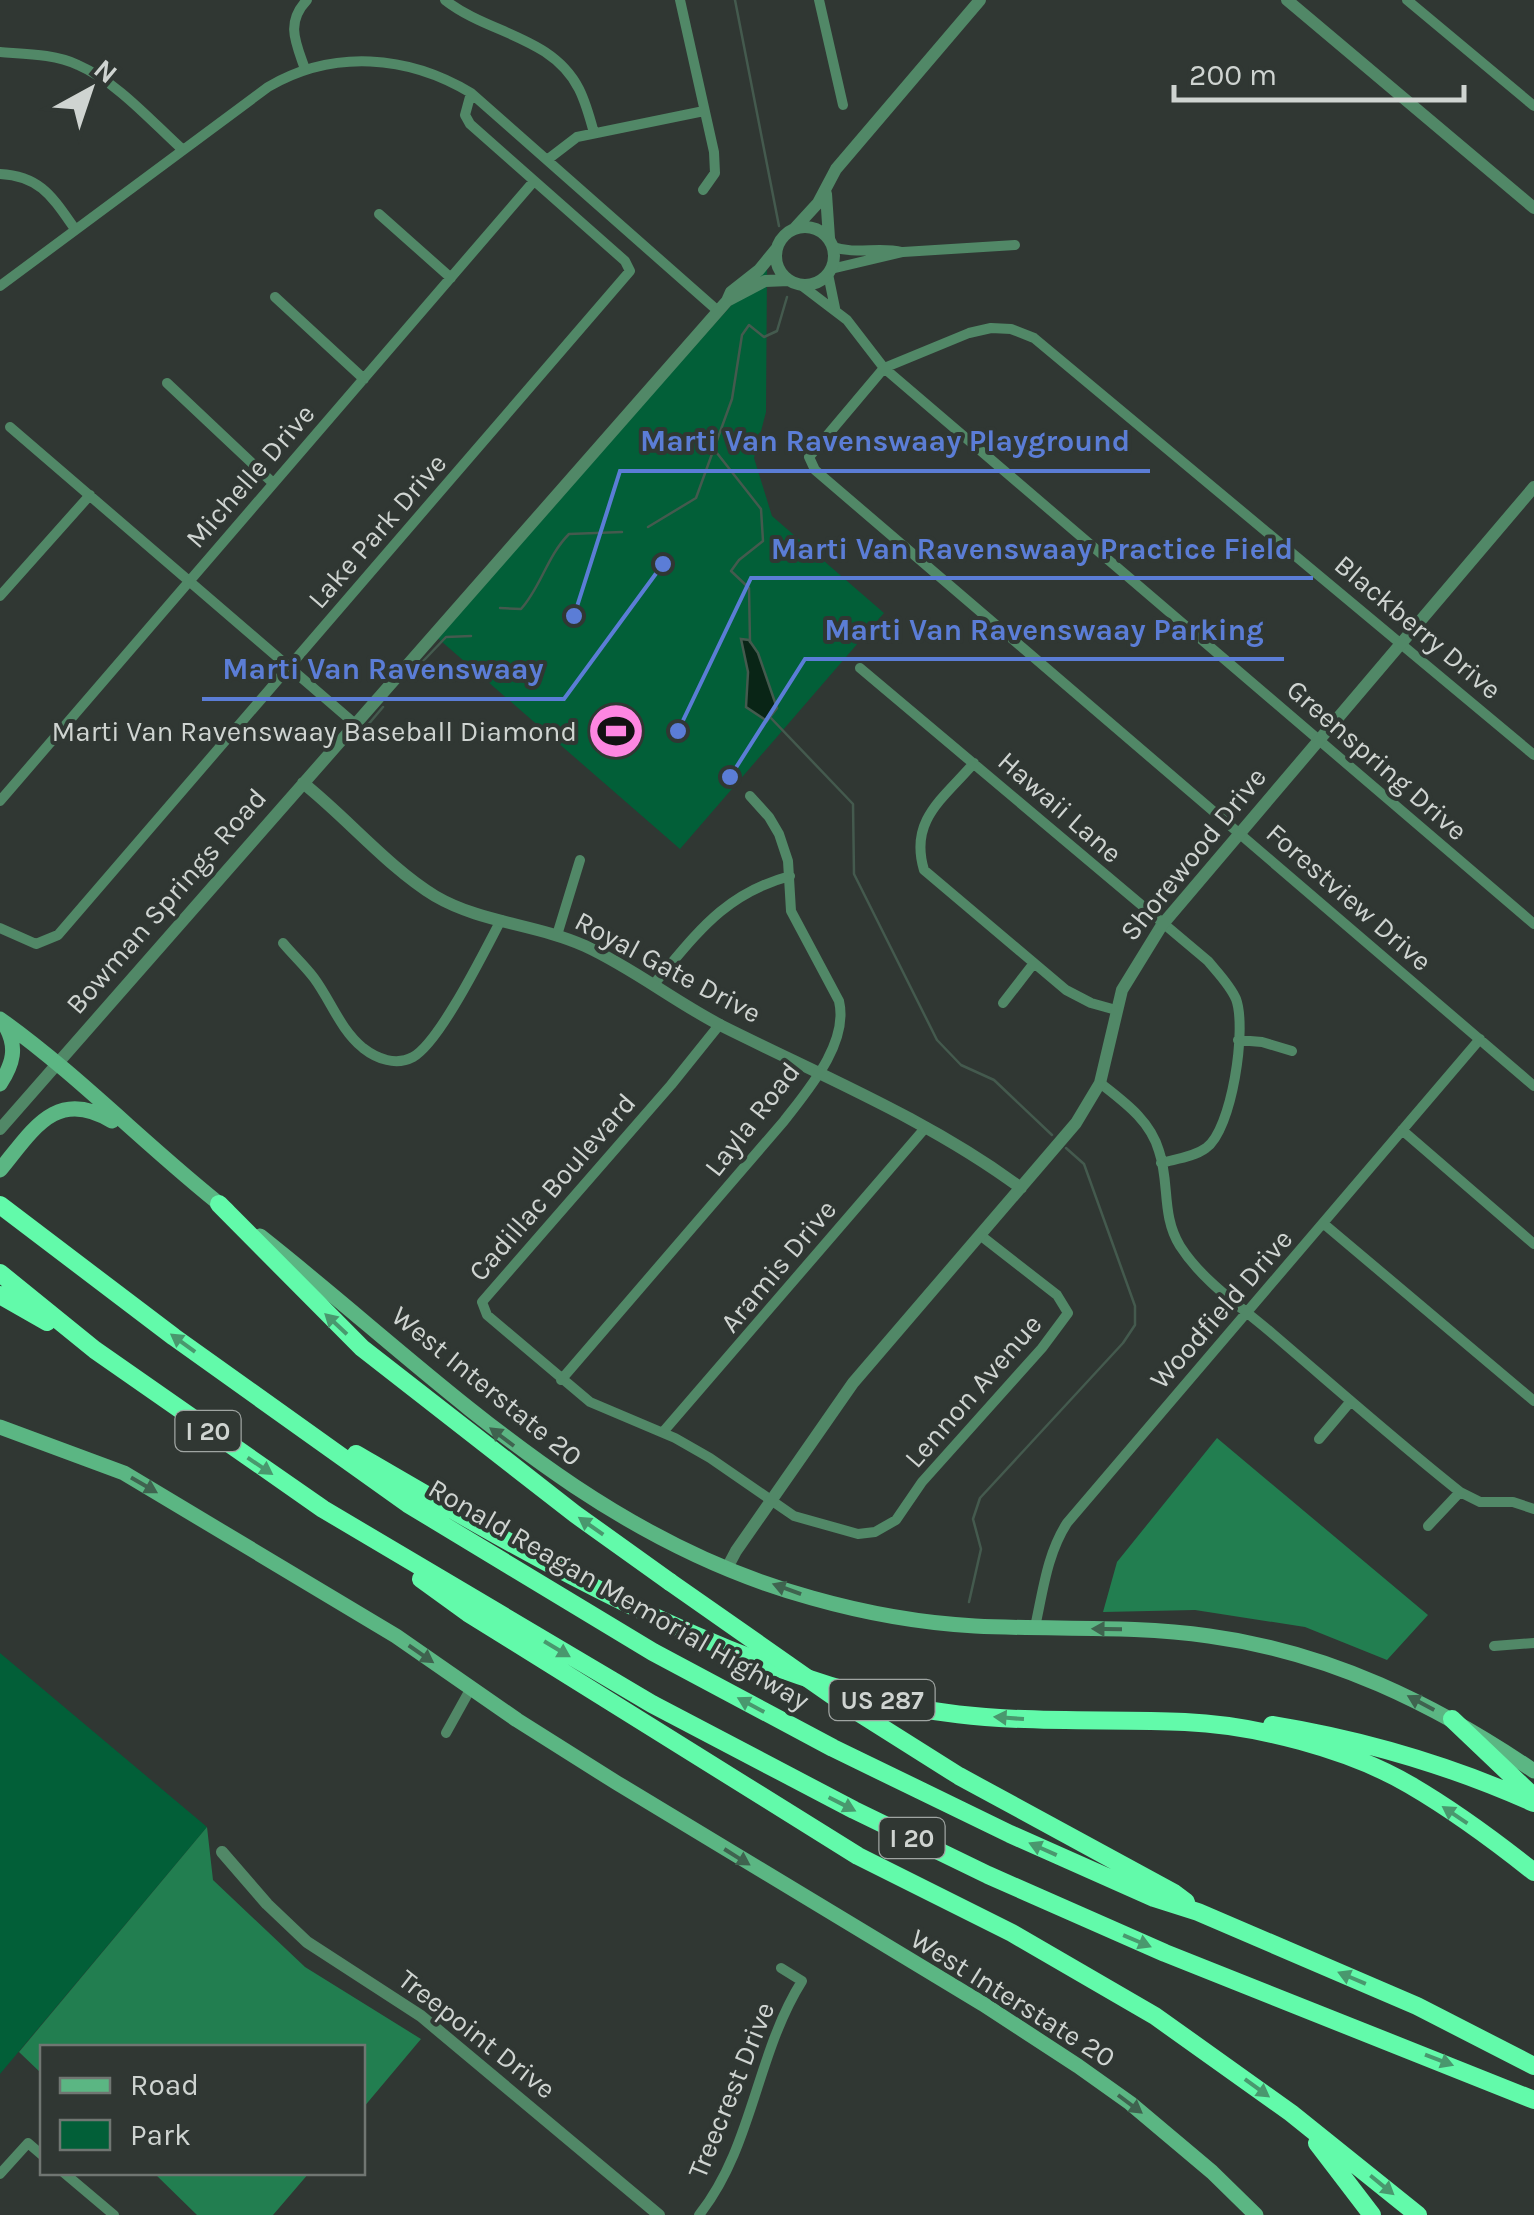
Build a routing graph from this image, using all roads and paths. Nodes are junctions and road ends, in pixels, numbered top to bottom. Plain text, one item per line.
1 (307, 0) edge
2 (445, 0) edge
3 (680, 0) edge
4 (819, 0) edge
5 (1287, 0) edge
6 (1407, 0) edge
7 (976, 2) edge
8 (0, 52) edge
9 (305, 69) junction
10 (471, 93) junction
11 (843, 105) dead end
12 (1534, 106) edge
13 (704, 111) junction
14 (594, 133) junction
15 (182, 150) junction
16 (547, 160) junction
17 (0, 174) edge
18 (534, 181) junction
19 (826, 186) junction
20 (704, 190) dead end
21 (1534, 208) edge
22 (380, 214) dead end
23 (795, 228) junction
24 (75, 229) junction
25 (831, 243) junction
26 (1015, 245) dead end
27 (777, 248) junction
28 (903, 252) junction
29 (830, 272) junction
30 (452, 278) junction
31 (795, 282) junction
32 (0, 286) edge
33 (275, 297) dead end
34 (723, 306) junction
35 (836, 309) junction
36 (884, 368) junction
37 (364, 379) junction
38 (168, 383) dead end
39 (10, 427) dead end
40 (814, 470) joint
41 (273, 483) junction
42 (1534, 488) edge
43 (90, 496) junction
44 (189, 580) junction
45 (0, 596) edge
46 (1403, 643) junction
47 (289, 667) junction
48 (860, 668) dead end
49 (354, 724) junction
50 (1320, 740) junction
51 (1534, 755) edge
52 (974, 763) junction
53 (303, 783) junction
54 (750, 796) dead end
55 (0, 801) edge
56 (1240, 834) junction
57 (580, 860) dead end
58 (790, 876) junction
59 (501, 920) junction
60 (1534, 924) edge
61 (1162, 925) junction
62 (0, 928) edge
63 (557, 935) junction
64 (283, 943) dead end
65 (1034, 964) junction
66 (653, 986) junction
67 (1003, 1003) dead end
68 (1116, 1010) junction
69 (2, 1020) edge
70 (720, 1024) junction
71 (1480, 1039) junction
72 (1238, 1040) junction
73 (1292, 1051) dead end
74 (56, 1062) junction
75 (818, 1073) junction
76 (1, 1083) edge
77 (1100, 1083) junction
78 (1534, 1086) edge
79 (926, 1127) junction
80 (0, 1129) edge
81 (1402, 1130) junction
82 (138, 1136) junction
83 (1161, 1163) junction
84 (0, 1170) edge
85 (1021, 1188) junction
86 (219, 1204) junction
87 (0, 1205) edge
88 (1324, 1224) junction
89 (980, 1234) junction
90 (1534, 1244) edge
91 (0, 1273) edge
92 (0, 1295) edge
93 (1248, 1313) junction
94 (95, 1350) junction
95 (561, 1380) junction
96 (263, 1400) junction
97 (1351, 1401) junction
98 (1534, 1401) edge
99 (0, 1427) edge
100 (664, 1432) junction
101 (1319, 1439) dead end
102 (1460, 1492) junction
103 (770, 1502) junction
104 (323, 1509) junction
105 (1534, 1509) edge
106 (1428, 1526) dead end
107 (867, 1533) joint
108 (728, 1568) junction
109 (1035, 1628) junction
110 (1534, 1643) edge
111 (1494, 1646) dead end
112 (471, 1688) junction
113 (1452, 1720) junction
114 (1236, 1727) junction
115 (446, 1734) dead end
116 (1534, 1771) edge
117 (1534, 1800) edge
118 (222, 1852) dead end
119 (1534, 1872) edge
120 (1198, 1912) junction
121 (781, 1968) dead end
122 (1534, 2066) edge
123 (1534, 2100) edge
124 (1291, 2113) junction
125 (40, 2153) edge
126 (0, 2174) edge
127 (67, 2175) edge
128 (114, 2215) edge
129 (659, 2215) edge
130 (698, 2215) edge
131 (1256, 2215) edge
132 (1372, 2215) edge
133 (1418, 2215) edge

1 - 9 street
2 - 14 street
3 - 13 street
4 - 11 street
5 - 21 street
6 - 12 street
7 - 19 street
8 - 15 street
9 - 10 street
9 - 15 street
10 - 16 street
10 - 18 street
13 - 14 street
13 - 20 street
14 - 16 street
15 - 24 street
16 - 34 street
17 - 24 street
18 - 30 street, Michelle Drive
18 - 47 street, Lake Park Drive
19 - 23 street
19 - 25 street
22 - 30 street
23 - 25 street
23 - 27 street
24 - 32 street
25 - 28 street
25 - 29 street
26 - 28 street
27 - 31 street
27 - 34 street, Bowman Springs Road
28 - 29 street
29 - 31 street
29 - 35 street, Greenspring Drive
30 - 37 street, Michelle Drive
31 - 34 street, Bowman Springs Road
31 - 35 street, Greenspring Drive
33 - 37 street
34 - 49 street, Bowman Springs Road
35 - 36 street, Greenspring Drive
36 - 40 street, Blackberry Drive
36 - 46 street, Blackberry Drive
36 - 50 street, Greenspring Drive
37 - 41 street, Michelle Drive
38 - 41 street
39 - 43 street
40 - 56 street, Forestview Drive
41 - 44 street, Michelle Drive
42 - 46 street, Shorewood Drive
43 - 44 street
43 - 45 street
44 - 47 street
44 - 55 street, Michelle Drive
46 - 50 street, Shorewood Drive
46 - 51 street, Blackberry Drive
47 - 49 street
47 - 62 street, Lake Park Drive
48 - 52 street, Hawaii Lane
49 - 53 street, Bowman Springs Road
50 - 56 street, Shorewood Drive
50 - 60 street, Greenspring Drive
52 - 61 street, Hawaii Lane
52 - 65 street
53 - 59 street, Royal Gate Drive
53 - 74 street, Bowman Springs Road
54 - 58 street, Layla Road
56 - 61 street, Shorewood Drive
56 - 71 street, Forestview Drive
57 - 63 street
58 - 66 street
58 - 75 street, Layla Road
59 - 63 street, Royal Gate Drive
59 - 64 street
61 - 68 street, Shorewood Drive
61 - 72 street, Hawaii Lane
63 - 66 street, Royal Gate Drive
65 - 67 street
65 - 68 street
66 - 70 street, Royal Gate Drive
68 - 77 street, Shorewood Drive
69 - 74 main road, West Interstate 20
69 - 76 main road
70 - 75 street, Royal Gate Drive
70 - 95 street, Cadillac Boulevard
71 - 78 street, Forestview Drive
71 - 81 street, Woodfield Drive
72 - 73 street
72 - 83 street, Hawaii Lane
74 - 80 street, Bowman Springs Road
74 - 82 main road, West Interstate 20
75 - 79 street, Royal Gate Drive
75 - 95 street, Layla Road
77 - 83 street
77 - 85 street, Shorewood Drive
79 - 85 street, Royal Gate Drive
79 - 100 street, Aramis Drive
81 - 88 street, Woodfield Drive
81 - 90 street
82 - 84 main road
82 - 86 main road, West Interstate 20
83 - 93 street
85 - 89 street, Shorewood Drive
108 -> 86 main road, West Interstate 20
120 -> 86 highway, bridge
96 -> 87 highway, Ronald Reagan Memorial Highway / I 20
88 - 93 street, Woodfield Drive
88 - 98 street
89 - 103 street, Shorewood Drive
89 - 107 street, Lennon Avenue
91 - 94 highway, I 20
92 - 94 highway
93 - 97 street
93 - 109 street, Woodfield Drive
94 -> 104 highway, I 20
95 - 100 street, Cadillac Boulevard
114 -> 96 highway, US 287
120 -> 96 highway, Ronald Reagan Memorial Highway / I 20
97 - 101 street
97 - 102 street
99 -> 112 main road, West Interstate 20
100 - 103 street, Cadillac Boulevard
102 - 105 street
102 - 106 street
103 - 107 street, Cadillac Boulevard
103 - 108 street, Shorewood Drive
104 -> 123 highway, I 20
104 -> 124 highway
109 -> 108 main road, West Interstate 20
113 -> 109 main road, West Interstate 20
110 - 111 street
112 - 115 street
112 -> 131 main road, West Interstate 20
113 - 116 main road, West Interstate 20
113 - 117 highway
114 - 117 highway
119 -> 114 highway, US 287
118 - 129 street, Treepoint Drive
122 -> 120 highway, Ronald Reagan Memorial Highway / I 20
121 - 130 street, Treecrest Drive
124 - 132 highway
124 -> 133 highway
125 - 126 street
127 - 128 street

